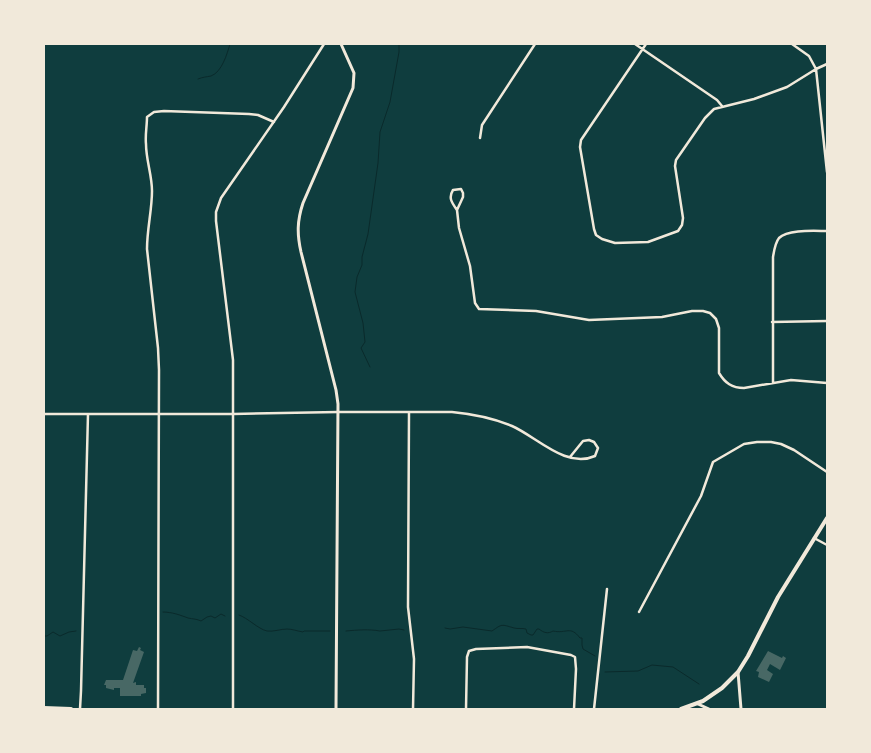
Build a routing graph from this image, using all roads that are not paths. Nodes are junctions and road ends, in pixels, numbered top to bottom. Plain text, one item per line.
1 (324, 44) edge
2 (341, 44) edge
3 (535, 44) edge
4 (635, 44) edge
5 (646, 44) edge
6 (792, 44) edge
7 (642, 49) junction
8 (827, 64) edge
9 (816, 69) junction
10 (722, 106) junction
11 (274, 122) junction
12 (480, 138) dead end
13 (826, 145) edge
14 (827, 172) edge
15 (457, 210) junction
16 (827, 231) edge
17 (827, 321) edge
18 (772, 322) junction
19 (773, 383) junction
20 (827, 383) edge
21 (338, 412) junction
22 (409, 413) junction
23 (44, 414) edge
24 (88, 414) junction
25 (160, 414) junction
26 (233, 414) junction
27 (570, 457) junction
28 (827, 472) edge
29 (827, 518) edge
30 (814, 538) junction
31 (827, 545) edge
32 (608, 588) dead end
33 (639, 612) dead end
34 (738, 672) junction
35 (698, 704) junction
36 (44, 708) edge
37 (71, 709) edge
38 (80, 709) edge
39 (158, 709) edge
40 (233, 709) edge
41 (336, 709) edge
42 (413, 709) edge
43 (466, 709) edge
44 (574, 709) edge
45 (594, 709) edge
46 (681, 709) edge
47 (709, 709) edge
48 (741, 709) edge

1 - 11 street
2 - 21 street
3 - 12 street
4 - 7 street
5 - 7 street
6 - 9 street
7 - 10 street
7 - 10 street
8 - 9 street
9 - 10 street
9 - 13 street
11 - 25 street
11 - 26 street
13 - 14 street
15 - 15 street
15 - 19 street
16 - 18 street
17 - 18 street
18 - 19 street
19 - 20 street
21 - 22 street
21 - 26 street
21 - 41 street
22 - 27 street
22 - 42 street
23 - 24 street
24 - 25 street
24 - 38 street
25 - 26 street
25 - 39 street
26 - 40 street
27 - 27 street
28 - 33 street
29 - 30 main road
30 - 31 street
30 - 34 main road
32 - 45 street
34 - 35 main road
34 - 48 street
35 - 46 main road
35 - 47 street
36 - 37 main road
43 - 44 street

